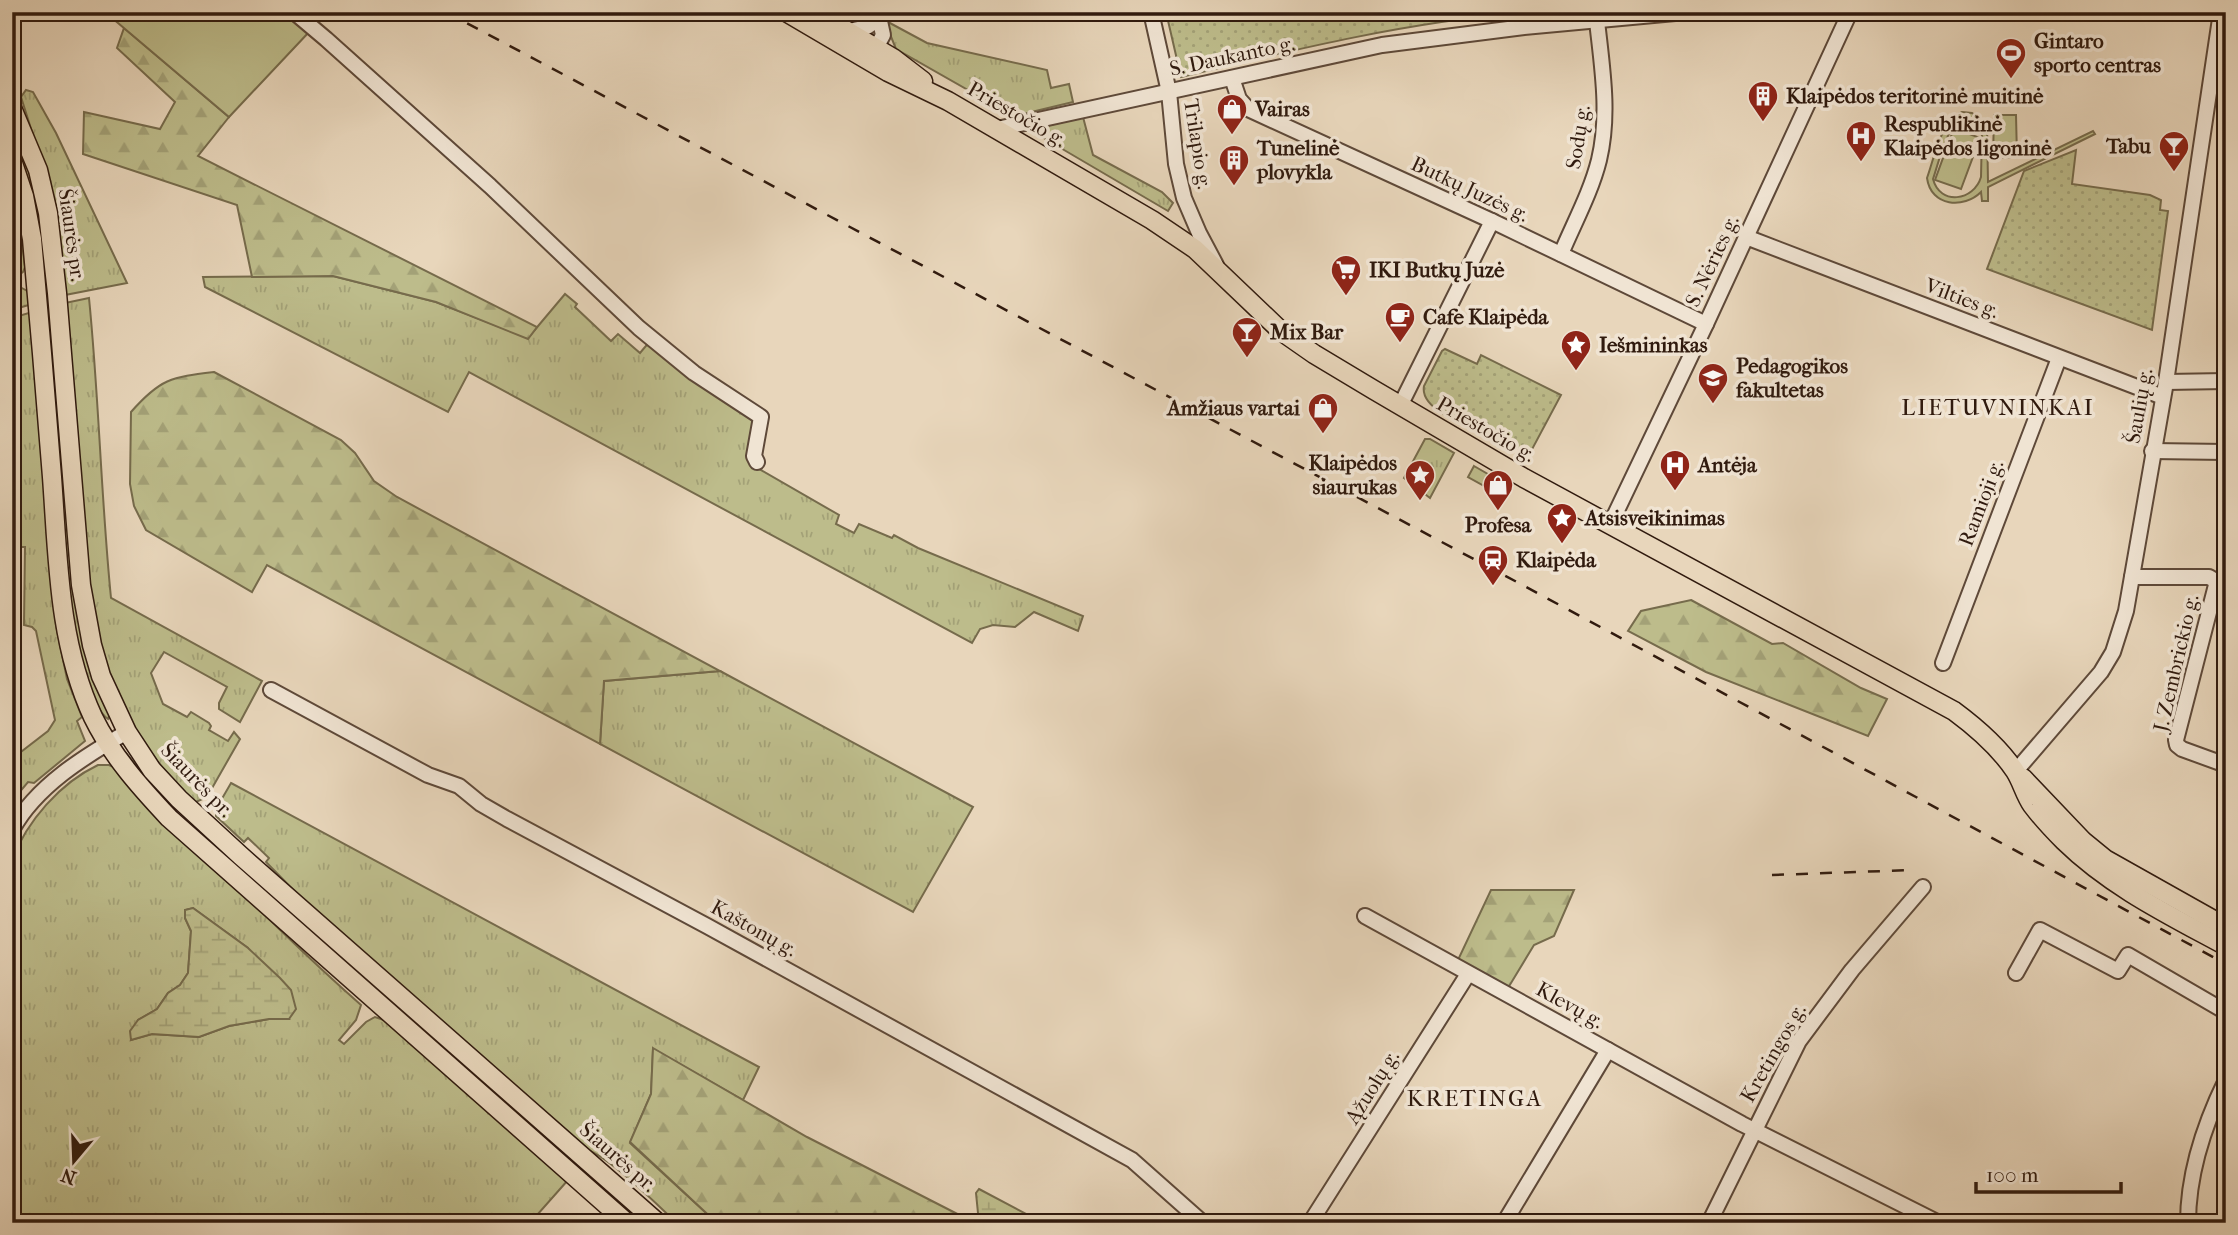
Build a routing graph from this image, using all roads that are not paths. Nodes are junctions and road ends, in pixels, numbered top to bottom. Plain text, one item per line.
1 (294, 12) edge
2 (786, 12) edge
3 (815, 12) edge
4 (1151, 12) edge
5 (1686, 12) edge
6 (1850, 12) edge
7 (2221, 12) edge
8 (878, 16) edge
9 (1597, 21) junction
10 (849, 32) junction
11 (872, 54) junction
12 (1232, 78) junction
13 (1169, 92) junction
14 (12, 108) edge
15 (997, 130) junction
16 (12, 160) edge
17 (1492, 221) junction
18 (1746, 236) junction
19 (1561, 254) junction
20 (1222, 275) junction
21 (1706, 324) junction
22 (2059, 358) junction
23 (2165, 382) junction
24 (2226, 382) edge
25 (2162, 397) junction
26 (1400, 405) junction
27 (2152, 451) junction
28 (2226, 452) edge
29 (757, 462) dead end
30 (1610, 525) junction
31 (2132, 577) junction
32 (1943, 663) dead end
33 (271, 691) dead end
34 (127, 732) junction
35 (107, 743) junction
36 (2226, 765) edge
37 (2015, 772) junction
38 (12, 830) edge
39 (1923, 887) dead end
40 (1365, 916) dead end
41 (2225, 940) edge
42 (2016, 973) dead end
43 (1468, 974) junction
44 (2226, 1012) edge
45 (1608, 1050) junction
46 (2226, 1080) edge
47 (1754, 1130) junction
48 (627, 1223) edge
49 (658, 1223) edge
50 (1203, 1223) edge
51 (1310, 1223) edge
52 (1504, 1223) edge
53 (1709, 1223) edge
54 (1939, 1223) edge
55 (2188, 1223) edge

1 - 29 street
2 - 11 main road, Priestočio g.
3 - 10 main road, Priestočio g.
4 - 13 street, Trilapio g.
5 - 9 street, S. Daukanto g.
6 - 18 street, S. Nėries g.
7 - 23 street, Šaulių g.
8 - 10 street
8 - 11 street
9 - 12 street, S. Daukanto g.
9 - 19 street, Sodų g.
10 - 11 main road, Priestočio g.
11 - 15 main road, Priestočio g.
12 - 13 street, S. Daukanto g.
12 - 17 street, Butkų Juzės g.
13 - 15 street, S. Daukanto g.
13 - 20 street, Trilapio g.
14 - 34 main road, Šiaurės pr.
15 - 20 main road, Priestočio g.
16 - 35 main road, Šiaurės pr.
17 - 19 street, Butkų Juzės g.
17 - 26 street
18 - 21 street, S. Nėries g.
18 - 22 street, Vilties g.
19 - 21 street, Butkų Juzės g.
20 - 26 main road, Priestočio g.
21 - 30 street, S. Nėries g.
22 - 25 street, Vilties g.
22 - 32 street, Ramioji g.
23 - 24 street
23 - 25 street, Šaulių g.
25 - 27 street, Šaulių g.
26 - 30 main road, Priestočio g.
27 - 28 street
27 - 31 street, Šaulių g.
30 - 37 main road, Priestočio g.
31 - 36 street, J. Zembrickio g.
31 - 37 street, Šaulių g.
33 - 50 street, Kaštonų g.
34 - 35 street
34 - 49 main road, Šiaurės pr.
35 - 38 street
35 - 48 main road, Šiaurės pr.
37 - 41 main road, Priestočio g.
39 - 47 street, Kretingos g.
40 - 43 street, Klevų g.
42 - 44 street
43 - 45 street, Klevų g.
43 - 51 street, Ąžuolų g.
45 - 47 street, Klevų g.
45 - 52 street
46 - 55 street
47 - 53 street, Kretingos g.
47 - 54 street, Klevų g.

